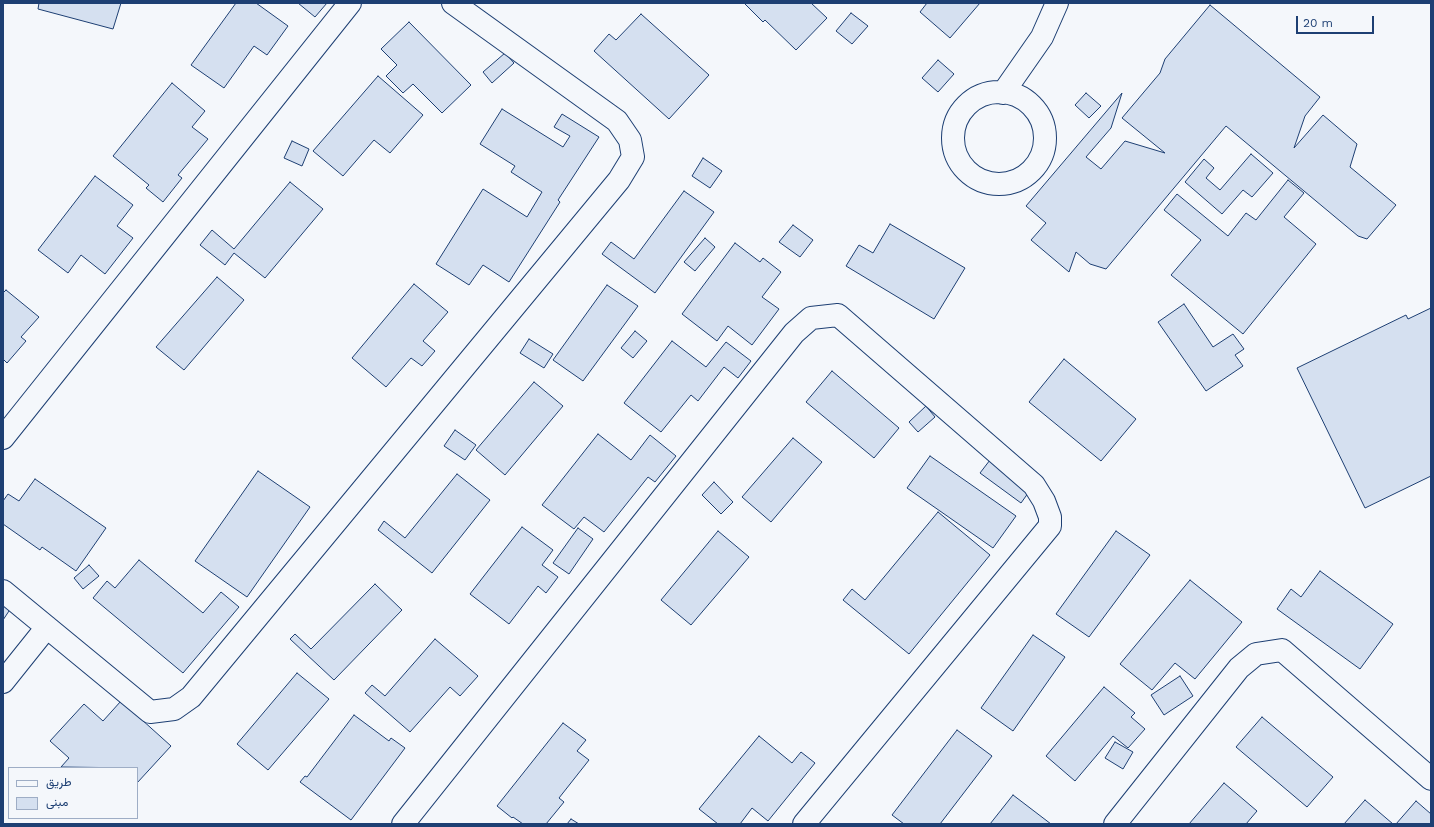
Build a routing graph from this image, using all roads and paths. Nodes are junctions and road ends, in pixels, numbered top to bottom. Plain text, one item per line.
1 (350, 3) edge
2 (453, 3) edge
3 (1057, 3) edge
4 (1003, 93) junction
5 (3, 438) edge
6 (3, 592) edge
7 (47, 627) junction
8 (3, 682) edge
9 (1431, 779) edge
10 (403, 824) edge
11 (804, 824) edge
12 (1114, 824) edge

1 - 5 street
2 - 7 street
3 - 4 street
4 - 4 street
6 - 7 street
7 - 8 street
9 - 12 street
10 - 11 street

